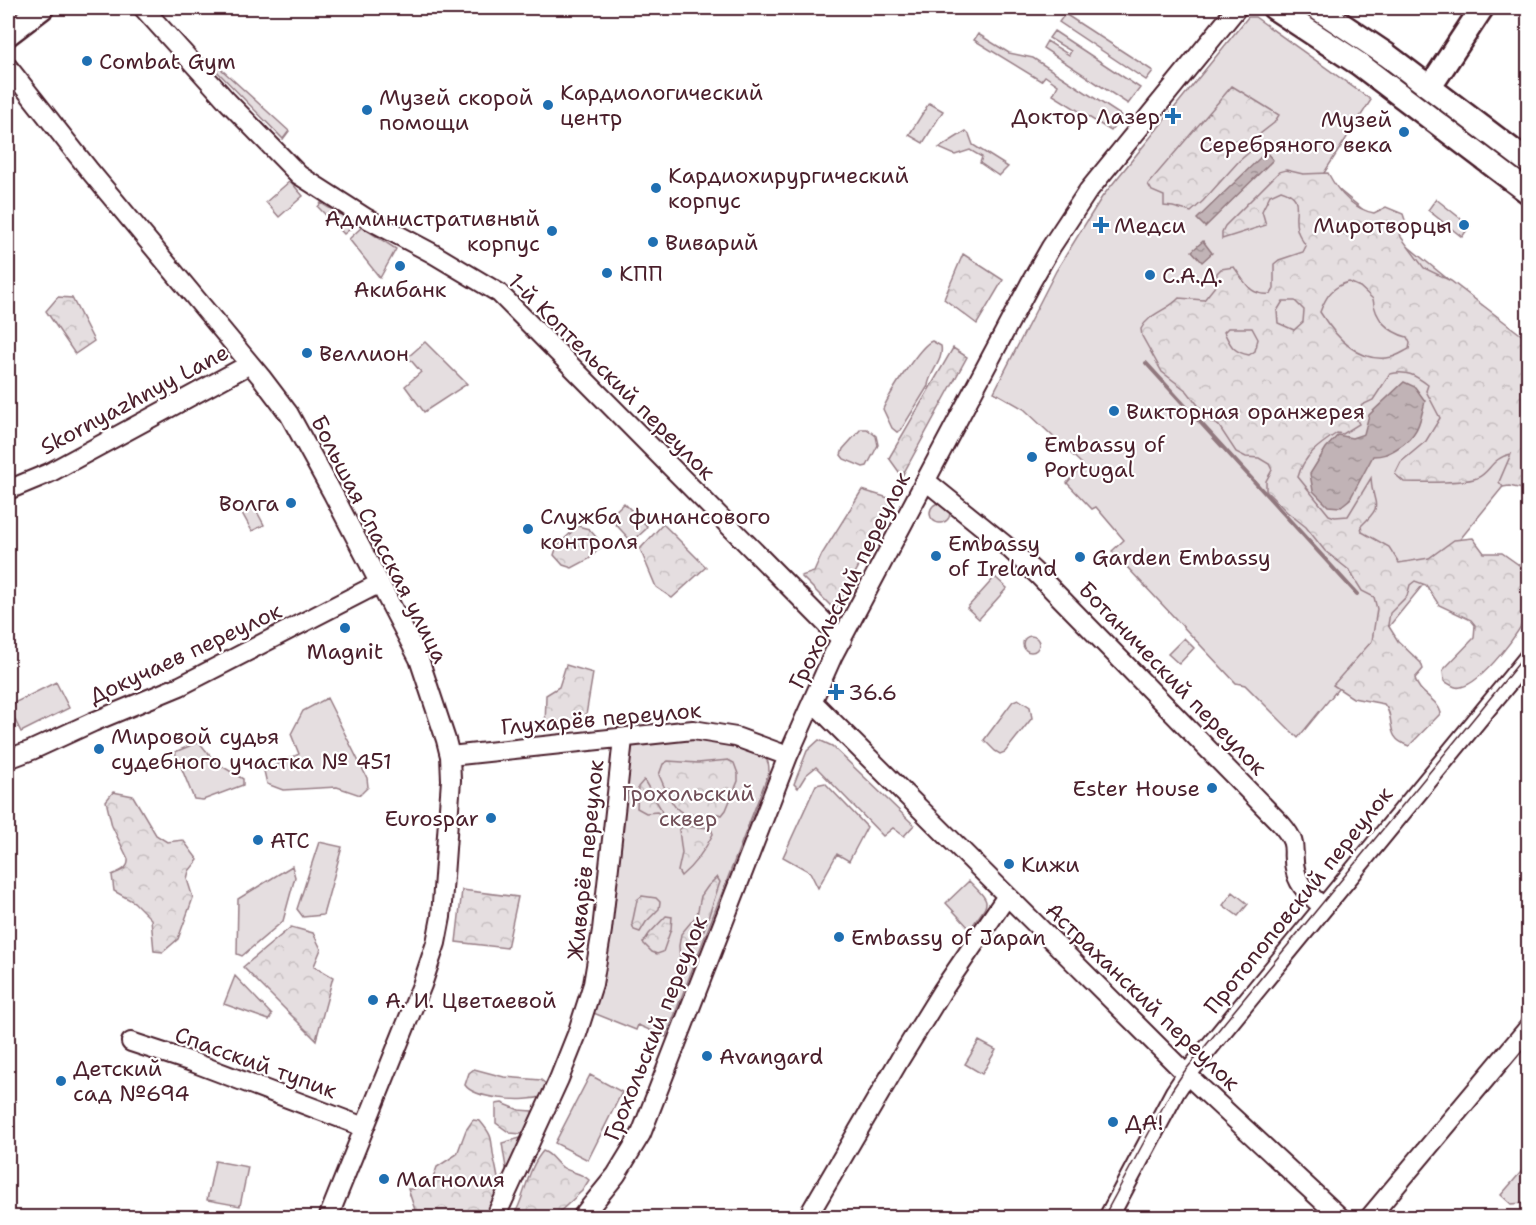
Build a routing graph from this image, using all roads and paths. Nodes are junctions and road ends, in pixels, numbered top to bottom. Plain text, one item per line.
1 (42, 8) edge
2 (143, 8) edge
3 (1237, 8) edge
4 (1274, 8) edge
5 (1317, 8) edge
6 (1482, 8) edge
7 (8, 34) edge
8 (8, 67) edge
9 (1430, 87) junction
10 (1528, 162) edge
11 (1528, 192) edge
12 (250, 364) junction
13 (926, 481) junction
14 (8, 490) edge
15 (380, 583) junction
16 (842, 639) junction
17 (1528, 658) edge
18 (813, 702) junction
19 (623, 739) junction
20 (450, 756) junction
21 (788, 756) junction
22 (8, 759) edge
23 (1006, 896) junction
24 (1323, 907) junction
25 (1528, 1028) edge
26 (131, 1042) dead end
27 (1187, 1074) junction
28 (364, 1127) junction
29 (328, 1218) edge
30 (495, 1218) edge
31 (581, 1218) edge
32 (807, 1218) edge
33 (1108, 1218) edge
34 (1341, 1218) edge
35 (1369, 1218) edge

1 - 7 main road
2 - 16 street, 1-й Коптельский переулок
3 - 13 street, Грохольский переулок
4 - 11 main road
5 - 9 main road
6 - 9 main road
8 - 12 street, Большая Спасская улица
9 - 10 main road
12 - 14 street, Skornyazhnyy Lane
12 - 15 street, Большая Спасская улица
13 - 16 street, Грохольский переулок
13 - 24 street, Ботанический переулок
15 - 20 street, Большая Спасская улица
15 - 22 street, Докучаев переулок
16 - 18 street, Грохольский переулок
17 - 24 street, Протопоповский переулок
18 - 21 street, Грохольский переулок
18 - 23 street, Астраханский переулок
19 - 20 street, Глухарёв переулок
19 - 21 street, Глухарёв переулок
19 - 30 street, Живарёв переулок
20 - 28 street, Большая Спасская улица
21 - 31 street, Грохольский переулок
23 - 27 street, Астраханский переулок
23 - 32 street
24 - 27 street, Протопоповский переулок
25 - 35 street
26 - 28 street, Спасский тупик
27 - 33 street, Протопоповский переулок
27 - 34 street, Астраханский переулок
28 - 29 street, Большая Спасская улица

